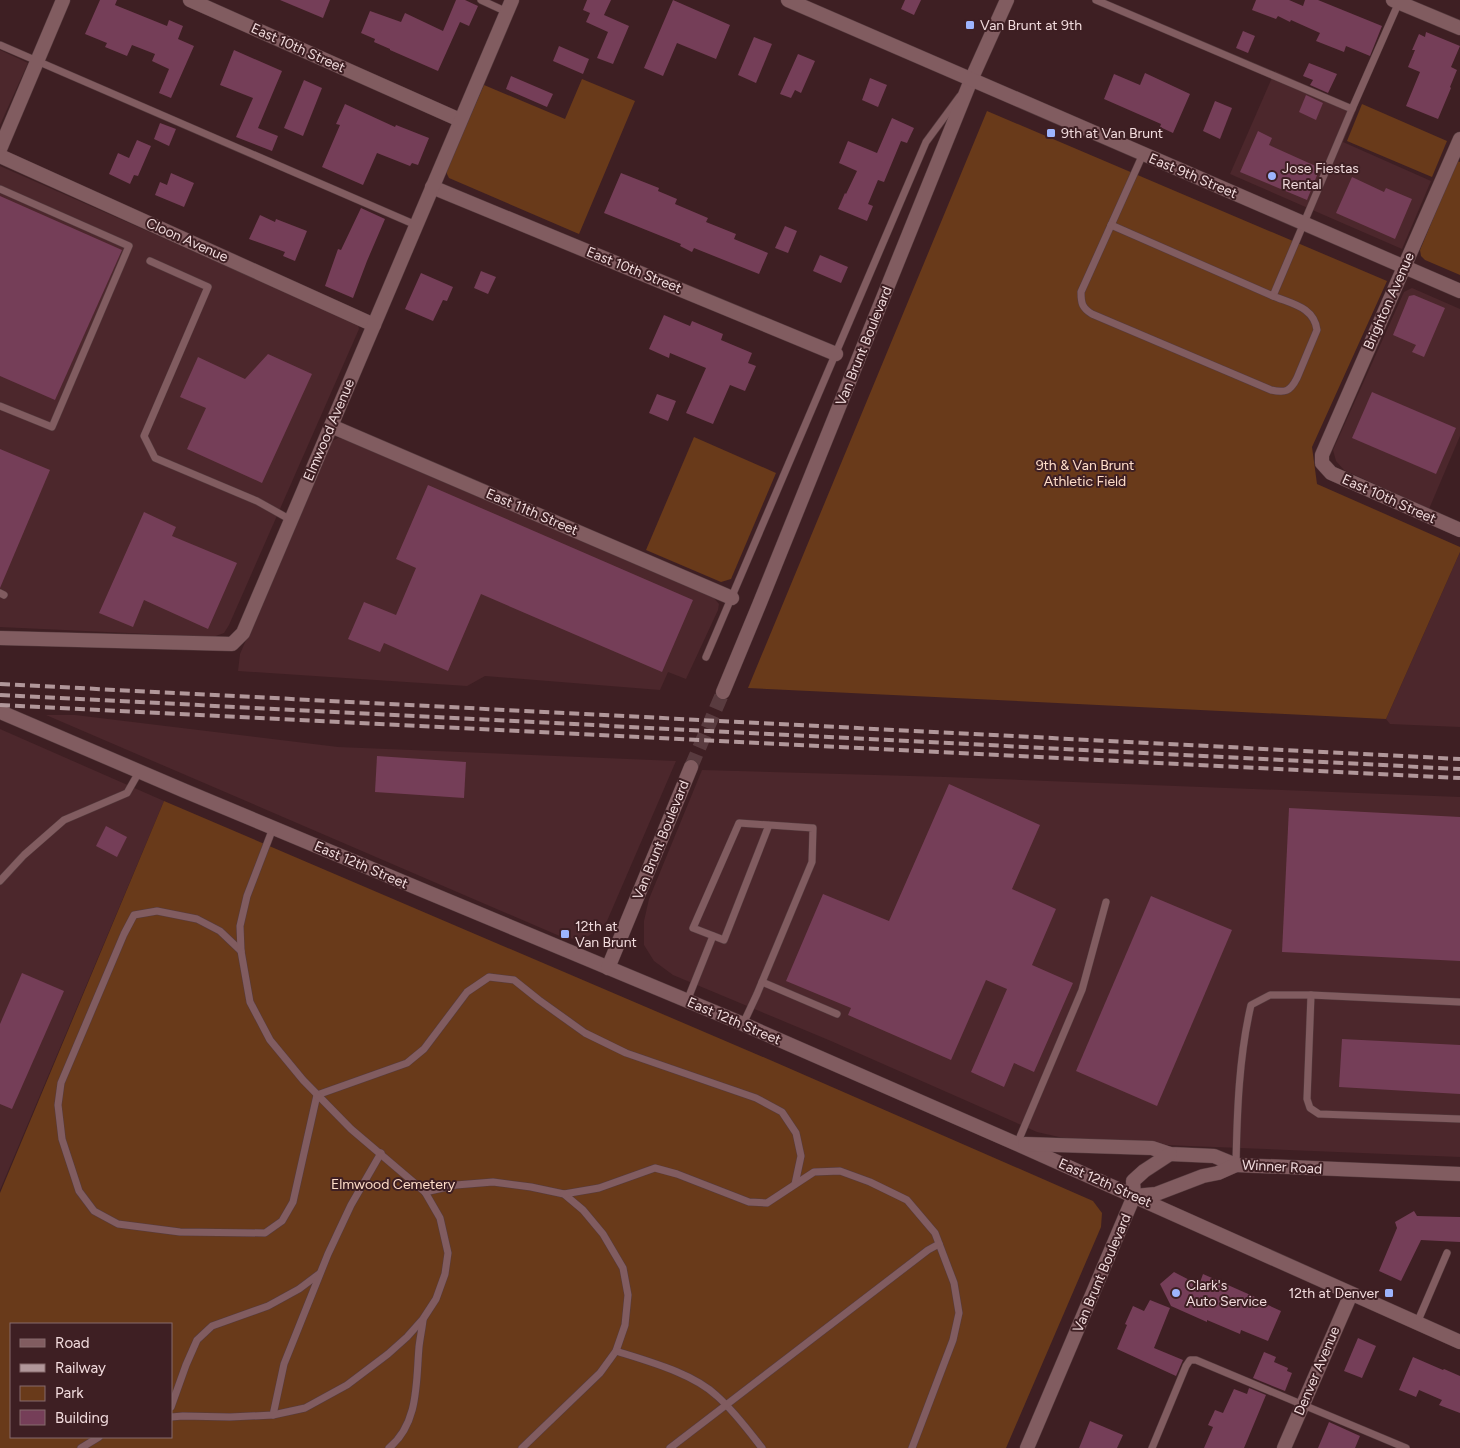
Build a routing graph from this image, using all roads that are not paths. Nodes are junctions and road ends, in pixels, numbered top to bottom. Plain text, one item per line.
1 (63, 0) edge
2 (190, 0) edge
3 (481, 0) edge
4 (788, 0) edge
5 (1007, 0) edge
6 (1096, 0) edge
7 (1397, 1) edge
8 (510, 6) edge
9 (1460, 28) edge
10 (0, 45) edge
11 (37, 61) junction
12 (971, 80) junction
13 (1352, 109) junction
14 (460, 120) junction
15 (1460, 139) edge
16 (0, 149) edge
17 (1143, 154) junction
18 (0, 156) edge
19 (1457, 156) edge
20 (432, 187) junction
21 (0, 189) edge
22 (1304, 224) junction
23 (416, 225) junction
24 (1111, 225) junction
25 (150, 261) dead end
26 (1404, 267) junction
27 (1460, 291) edge
28 (1274, 296) junction
29 (374, 325) junction
30 (836, 354) junction
31 (0, 406) edge
32 (331, 426) junction
33 (1322, 463) joint
34 (291, 520) junction
35 (1460, 530) edge
36 (732, 598) junction
37 (0, 638) edge
38 (706, 657) dead end
39 (723, 692) tunnel mouth
40 (3, 713) dead end
41 (691, 767) tunnel mouth
42 (139, 772) junction
43 (769, 825) junction
44 (273, 828) junction
45 (0, 881) edge
46 (1106, 902) dead end
47 (713, 936) junction
48 (241, 952) junction
49 (608, 968) junction
50 (762, 982) junction
51 (1311, 994) junction
52 (687, 1001) junction
53 (1460, 1002) edge
54 (837, 1014) dead end
55 (742, 1024) junction
56 (318, 1095) junction
57 (1460, 1119) edge
58 (1017, 1144) junction
59 (381, 1153) junction
60 (1170, 1154) junction
61 (1236, 1165) junction
62 (1460, 1174) edge
63 (795, 1184) junction
64 (425, 1192) junction
65 (564, 1194) junction
66 (1134, 1196) junction
67 (939, 1244) junction
68 (1447, 1253) dead end
69 (320, 1273) junction
70 (1351, 1294) junction
71 (423, 1319) junction
72 (1417, 1323) junction
73 (1460, 1342) edge
74 (616, 1351) junction
75 (172, 1404) edge
76 (1303, 1404) junction
77 (726, 1405) junction
78 (273, 1415) junction
79 (172, 1417) edge
80 (98, 1438) edge
81 (82, 1448) edge
82 (389, 1448) edge
83 (522, 1448) edge
84 (670, 1448) edge
85 (762, 1448) edge
86 (912, 1448) edge
87 (1027, 1448) edge
88 (1152, 1448) edge
89 (1284, 1448) edge
90 (1406, 1448) edge

1 - 11 street
2 - 14 street, East 10th Street
3 - 8 lane
4 - 12 street, East 9th Street
5 - 12 street, Van Brunt Boulevard
6 - 13 lane
7 - 9 street
7 - 13 lane
8 - 14 street, Elmwood Avenue
10 - 11 lane
11 - 16 street
11 - 23 lane
12 - 17 street, East 9th Street
12 - 30 lane
12 - 39 street, Van Brunt Boulevard
13 - 22 lane
14 - 20 street, Elmwood Avenue
15 - 19 street, Brighton Avenue
17 - 22 street, East 9th Street
17 - 24 lane
18 - 29 street, Cloon Avenue
19 - 26 street, Brighton Avenue
20 - 23 street, Elmwood Avenue
20 - 30 street, East 10th Street
21 - 31 lane
22 - 26 street, East 9th Street
22 - 28 lane
23 - 29 street, Elmwood Avenue
24 - 28 lane
24 - 28 lane
25 - 34 lane
26 - 27 street, East 9th Street
26 - 33 street, Brighton Avenue
29 - 32 street, Elmwood Avenue
30 - 36 lane
32 - 34 street, Elmwood Avenue
32 - 36 street, East 11th Street
33 - 35 street, East 10th Street
34 - 37 street, Elmwood Avenue
36 - 38 lane
40 - 42 street, East 12th Street
41 - 49 street, Van Brunt Boulevard
42 - 44 street, East 12th Street
42 - 45 lane
43 - 47 lane
43 - 47 lane
43 - 50 lane
44 - 48 lane
44 - 49 street, East 12th Street
46 - 58 lane
47 - 52 lane
48 - 56 lane
48 - 56 lane
49 - 52 street, East 12th Street
50 - 54 lane
50 - 55 lane
51 - 53 lane
51 - 57 lane
51 - 61 lane
52 - 55 street, East 12th Street
55 - 58 street, East 12th Street
56 - 59 lane
56 - 63 lane
58 - 60 street, Winner Road
58 - 66 street, East 12th Street
59 - 64 lane
59 - 69 lane
60 - 61 street, Winner Road
60 - 66 street
61 - 62 street, Winner Road
61 - 66 street, Van Brunt Boulevard
63 - 65 lane
63 - 67 lane
64 - 65 lane
64 - 71 lane
65 - 74 lane
66 - 70 street, East 12th Street
66 - 87 street, Van Brunt Boulevard
67 - 77 lane
67 - 86 lane
68 - 72 lane
69 - 75 lane
69 - 78 lane
70 - 72 street, East 12th Street
70 - 76 street, Denver Avenue
71 - 78 lane
71 - 82 lane
72 - 73 street, East 12th Street
74 - 77 lane
74 - 83 lane
76 - 88 lane
76 - 89 street, Denver Avenue
76 - 90 lane
77 - 84 lane
77 - 85 lane
78 - 79 lane
80 - 81 lane

